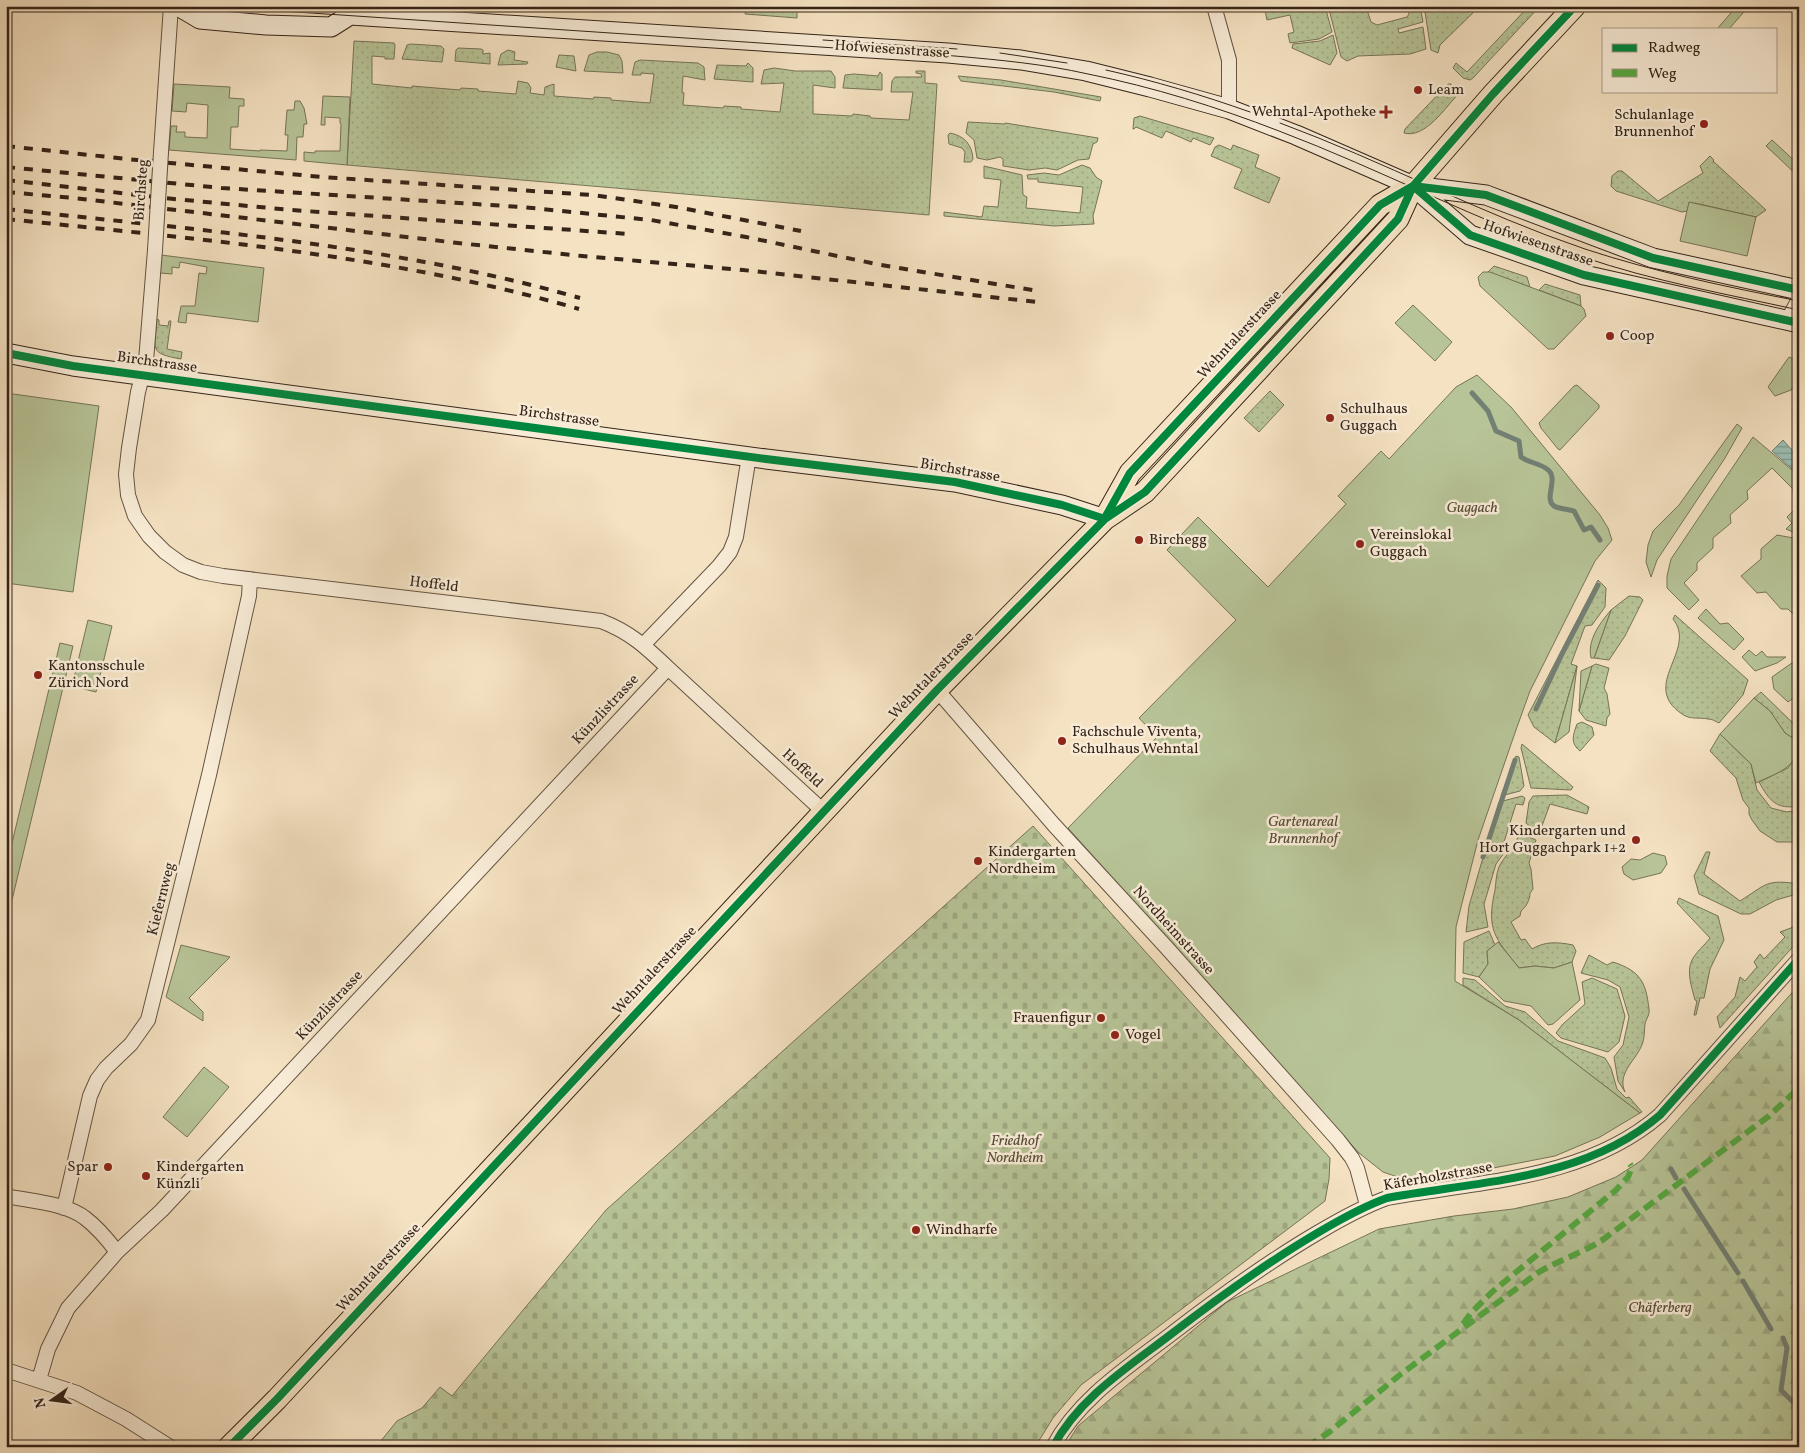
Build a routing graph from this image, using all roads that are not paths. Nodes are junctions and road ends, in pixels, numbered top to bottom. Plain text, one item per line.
1 (171, 6) edge
2 (178, 6) edge
3 (1214, 6) edge
4 (1575, 6) edge
5 (346, 10) edge
6 (1229, 109) junction
7 (1413, 186) junction
8 (1799, 290) edge
9 (1799, 299) edge
10 (1793, 322) edge
11 (6, 353) edge
12 (143, 375) junction
13 (749, 456) junction
14 (1105, 518) junction
15 (250, 579) junction
16 (644, 644) junction
17 (668, 668) junction
18 (937, 690) junction
19 (823, 811) junction
20 (1799, 959) edge
21 (6, 1196) edge
22 (1366, 1205) junction
23 (64, 1208) junction
24 (117, 1252) junction
25 (6, 1370) edge
26 (39, 1380) junction
27 (170, 1447) edge
28 (229, 1447) edge
29 (1053, 1447) edge

1 - 12 street, Birchsteg, bridge
2 - 5 street, Hofwiesenstrasse
3 - 6 street
4 - 7 main road, Wehntalerstrasse
5 - 6 street, Hofwiesenstrasse
6 - 7 street, Hofwiesenstrasse
7 - 8 street, Hofwiesenstrasse
7 - 10 street, Hofwiesenstrasse
7 - 14 main road, Wehntalerstrasse
9 - 10 street
11 - 12 street, Birchstrasse
12 - 13 street, Birchstrasse
12 - 15 street, Hoffeld
13 - 14 street, Birchstrasse
13 - 16 street
14 - 18 main road, Wehntalerstrasse
15 - 16 street, Hoffeld
15 - 23 street, Kiefernweg
16 - 17 street, Hoffeld
17 - 19 street, Hoffeld
17 - 24 street, Künzlistrasse
18 - 19 main road, Wehntalerstrasse
18 - 22 street, Nordheimstrasse
19 - 28 main road, Wehntalerstrasse
20 - 22 street, Käferholzstrasse
21 - 23 street
22 - 29 street, Käferholzstrasse
23 - 24 street
24 - 26 street, Künzlistrasse
25 - 26 street
26 - 27 street

